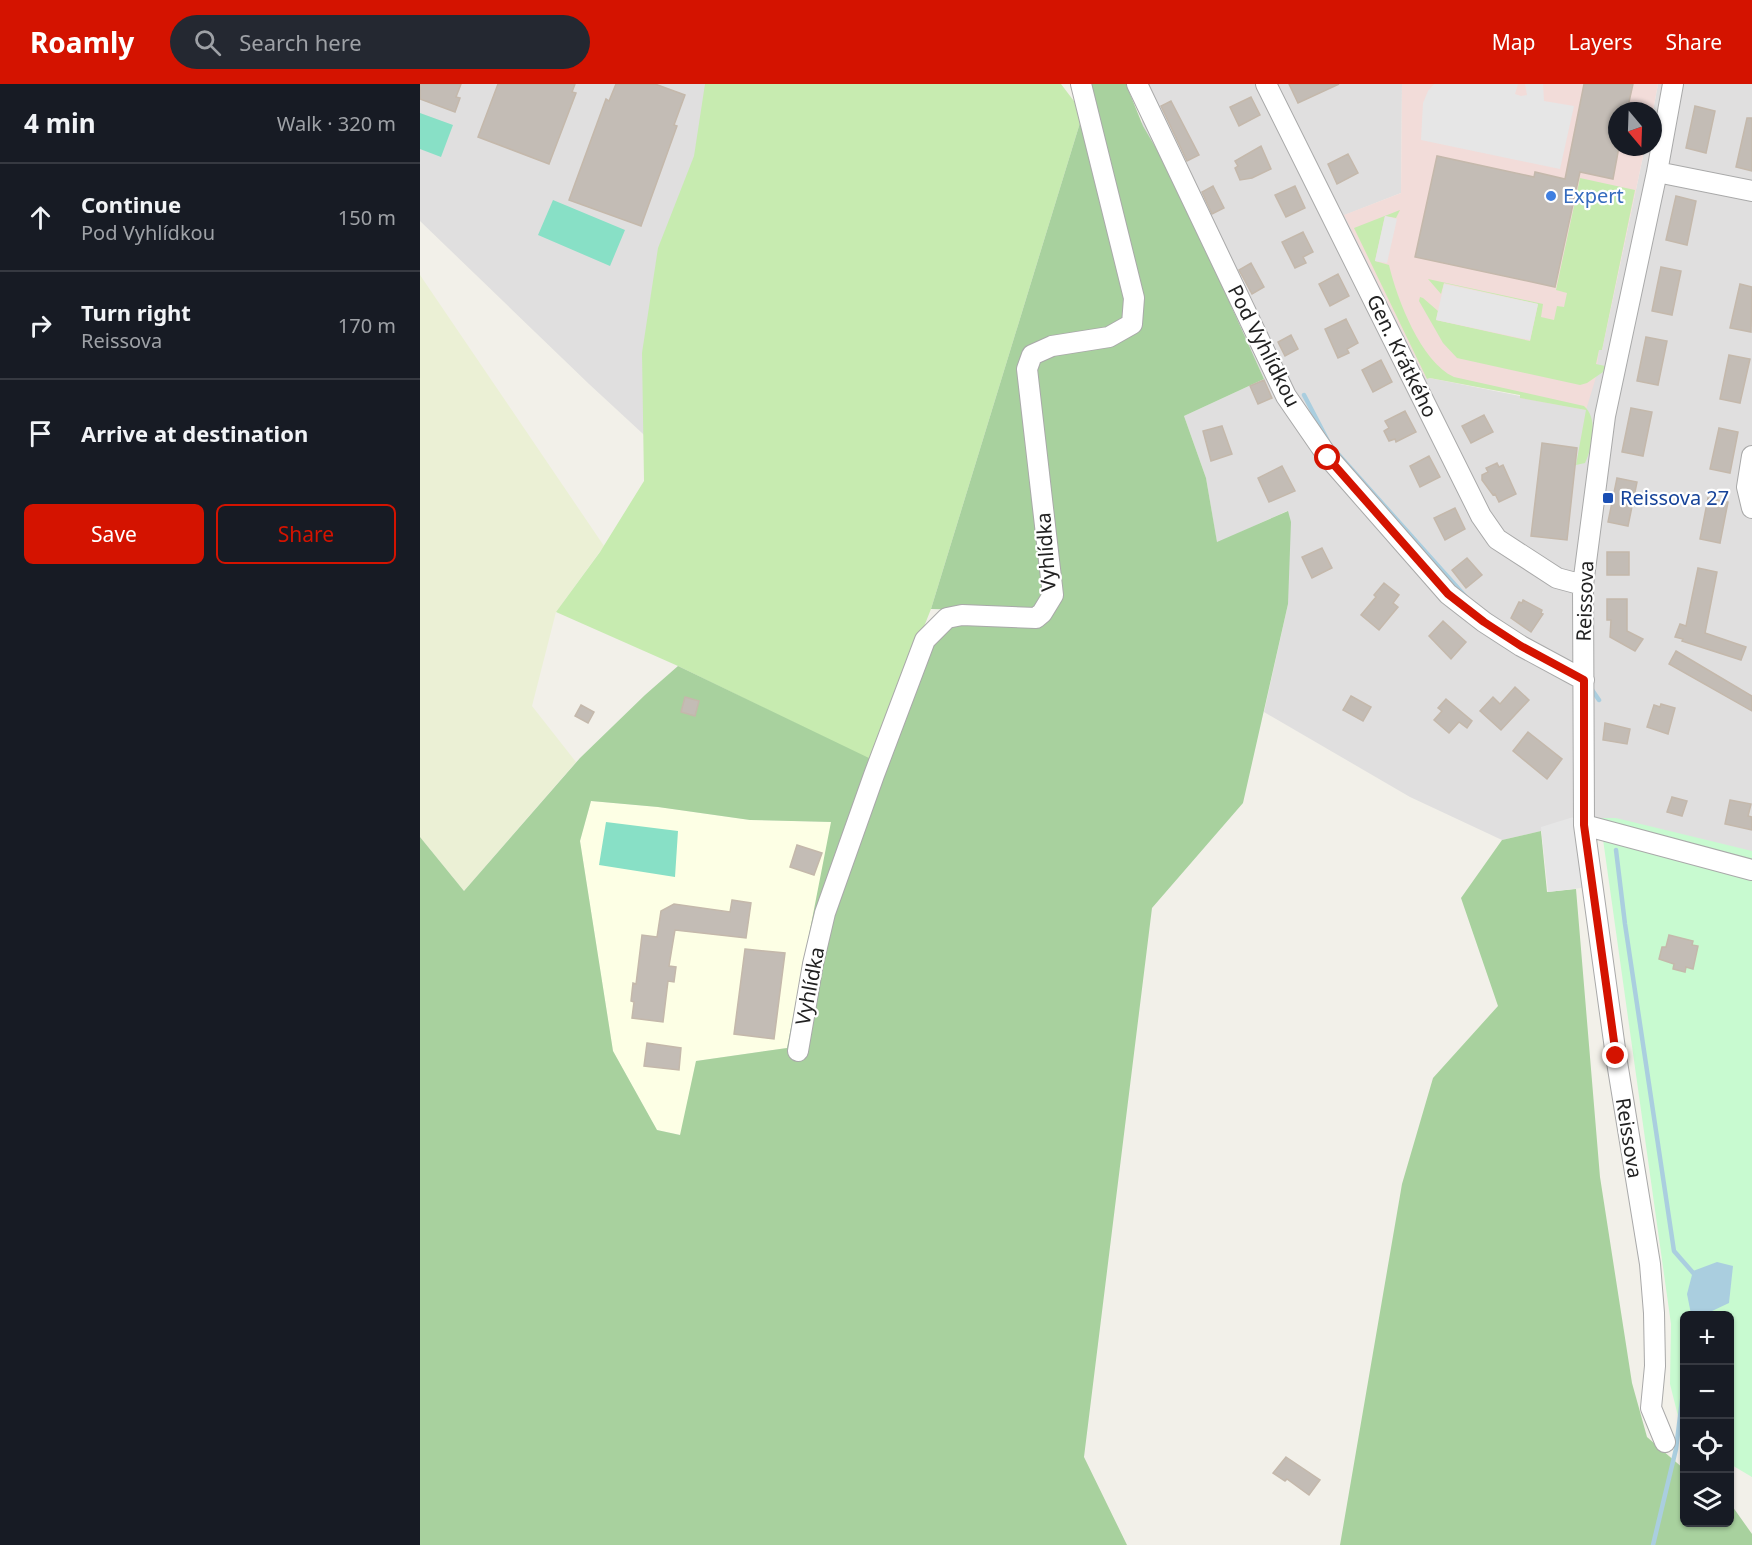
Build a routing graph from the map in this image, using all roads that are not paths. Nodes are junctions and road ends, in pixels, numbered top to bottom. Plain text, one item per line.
1 (1081, 84) edge
2 (1137, 84) edge
3 (1266, 84) edge
4 (1673, 84) edge
5 (1657, 172) junction
6 (1752, 191) edge
7 (1752, 456) edge
8 (1752, 508) edge
9 (1583, 585) junction
10 (1584, 680) junction
11 (1584, 825) junction
12 (1752, 870) edge
13 (798, 1051) dead end
14 (1665, 1442) dead end

1 - 13 street, Vyhlídka
2 - 10 street, Pod Vyhlídkou
3 - 9 street, Gen. Krátkého
4 - 5 street, Reissova
5 - 6 street
5 - 9 street, Reissova
7 - 8 street
9 - 10 street, Reissova
10 - 11 street, Reissova
11 - 12 street
11 - 14 street, Reissova

